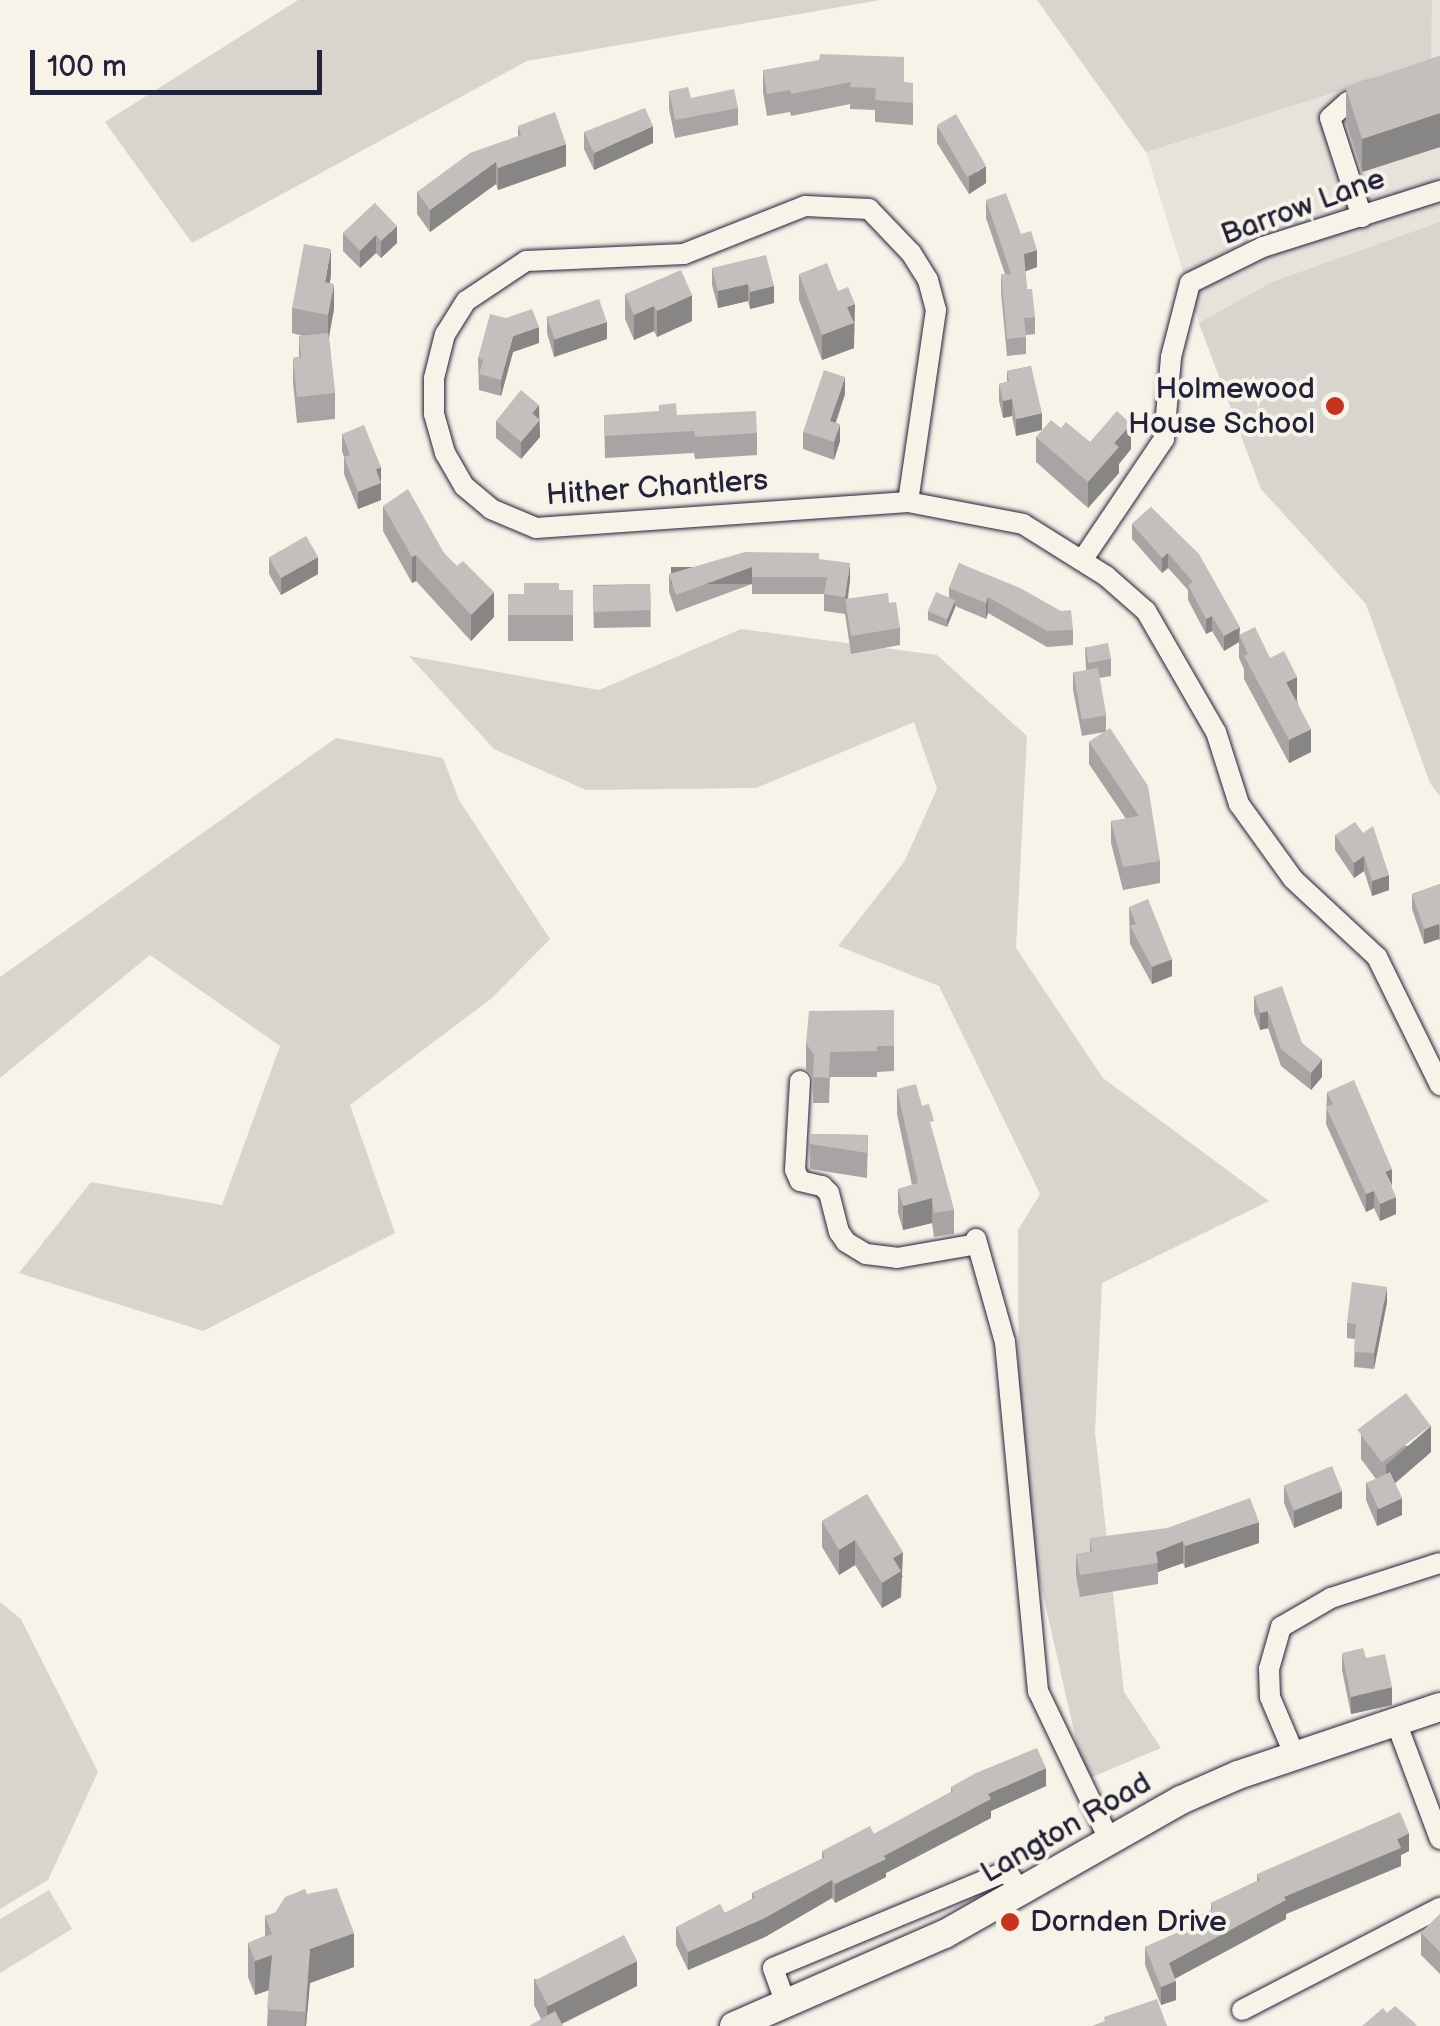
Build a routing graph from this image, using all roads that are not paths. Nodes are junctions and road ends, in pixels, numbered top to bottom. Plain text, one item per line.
1 (1385, 88) edge
2 (1440, 191) edge
3 (1362, 216) junction
4 (908, 502) junction
5 (1083, 558) junction
6 (800, 1081) dead end
7 (1440, 1085) edge
8 (1440, 1563) edge
9 (1440, 1707) edge
10 (1396, 1722) junction
11 (1295, 1756) junction
12 (1109, 1839) junction
13 (1440, 1839) edge
14 (1020, 1893) junction
15 (1440, 1908) edge
16 (1242, 2010) dead end
17 (772, 2015) edge
18 (734, 2026) edge

1 - 3 street
2 - 3 street, Barrow Lane
3 - 5 street, Barrow Lane
4 - 4 street, Hither Chantlers
4 - 5 street, Hither Chantlers
5 - 7 street, Hither Chantlers
6 - 12 street
8 - 11 street
9 - 10 main road, Langton Road
10 - 11 main road, Langton Road
10 - 13 street
11 - 12 main road, Langton Road
12 - 14 main road, Langton Road
14 - 17 main road, Langton Road
14 - 17 street
15 - 16 street
17 - 18 main road, Langton Road

